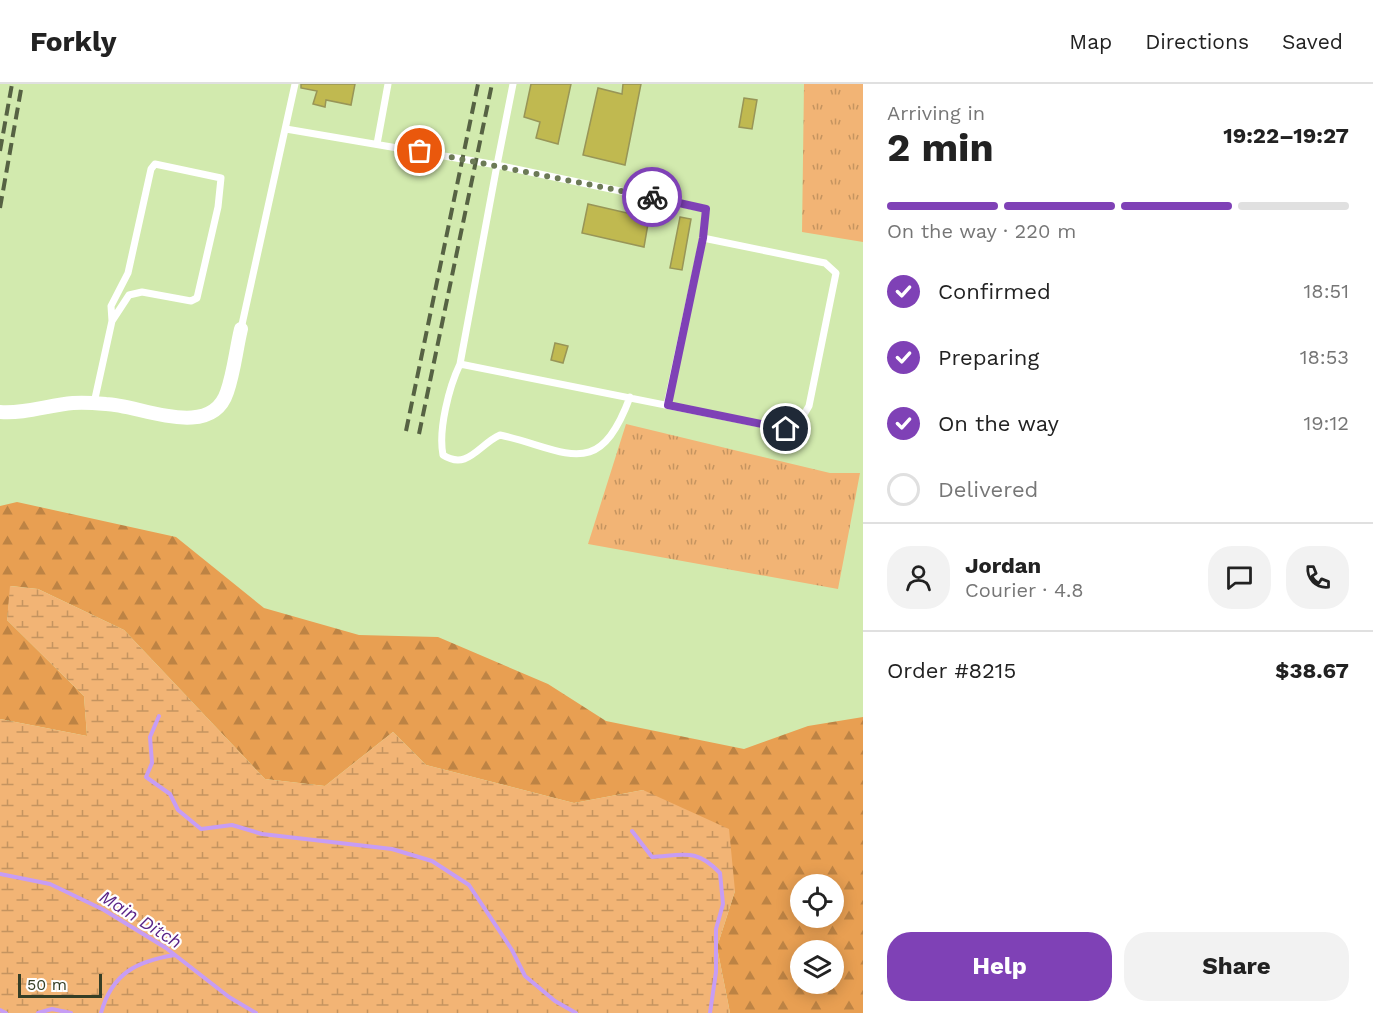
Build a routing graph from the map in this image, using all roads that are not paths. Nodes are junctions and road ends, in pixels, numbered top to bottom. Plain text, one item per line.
1 (295, 84) edge
2 (388, 84) edge
3 (513, 84) edge
4 (286, 129) junction
5 (377, 144) junction
6 (497, 165) junction
7 (703, 238) junction
8 (112, 321) junction
9 (241, 329) joint
10 (460, 364) junction
11 (630, 397) junction
12 (94, 403) junction
13 (668, 405) junction
14 (0, 412) edge

1 - 4 lane
2 - 5 lane
3 - 6 lane
4 - 5 lane
4 - 9 lane
5 - 6 lane
6 - 7 lane
6 - 10 lane
7 - 13 lane
7 - 13 lane
8 - 8 lane
8 - 12 lane
9 - 12 street
10 - 11 lane
10 - 11 lane
11 - 13 lane
12 - 14 street

